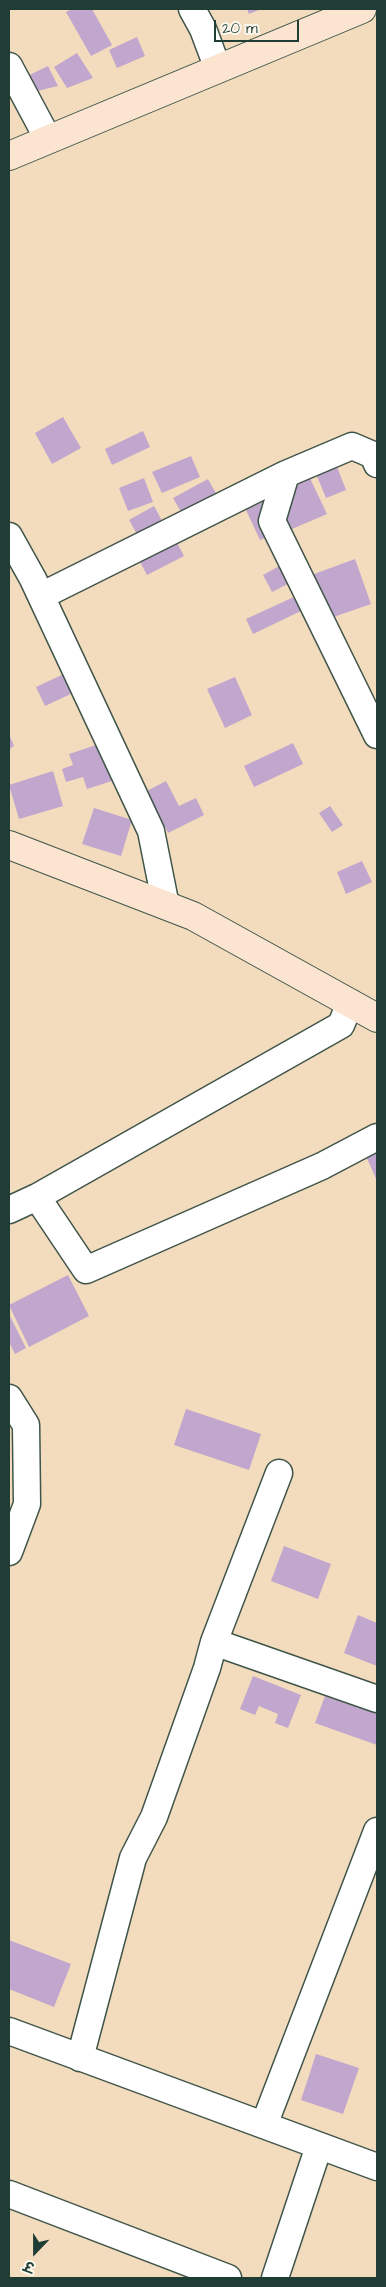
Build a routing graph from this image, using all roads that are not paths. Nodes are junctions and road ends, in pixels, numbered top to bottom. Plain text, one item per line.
1 (192, 9) edge
2 (362, 9) edge
3 (9, 66) edge
4 (218, 68) junction
5 (48, 139) junction
6 (9, 156) edge
7 (377, 438) edge
8 (352, 446) junction
9 (377, 464) edge
10 (286, 474) junction
11 (9, 536) edge
12 (41, 596) junction
13 (377, 735) edge
14 (9, 845) edge
15 (166, 906) junction
16 (350, 1003) junction
17 (377, 1018) edge
18 (377, 1137) edge
19 (37, 1197) junction
20 (9, 1210) edge
21 (9, 1398) edge
22 (279, 1473) dead end
23 (9, 1552) edge
24 (214, 1642) junction
25 (377, 1699) edge
26 (377, 1836) edge
27 (9, 2032) edge
28 (80, 2058) junction
29 (264, 2126) junction
30 (319, 2146) junction
31 (377, 2167) edge
32 (9, 2194) edge
33 (228, 2278) edge
34 (275, 2278) edge

1 - 4 street
2 - 4 street
3 - 5 street
4 - 5 street
5 - 6 street
7 - 8 street
8 - 9 street
8 - 10 street
10 - 12 street
10 - 13 street
11 - 12 street
12 - 15 street
14 - 15 street
15 - 16 street
16 - 17 street
16 - 19 street
18 - 19 street
19 - 20 street
21 - 23 street
22 - 24 street
24 - 25 street
24 - 28 street
26 - 29 street
27 - 28 street
28 - 29 street
29 - 30 street
30 - 31 street
30 - 34 street
32 - 33 street

